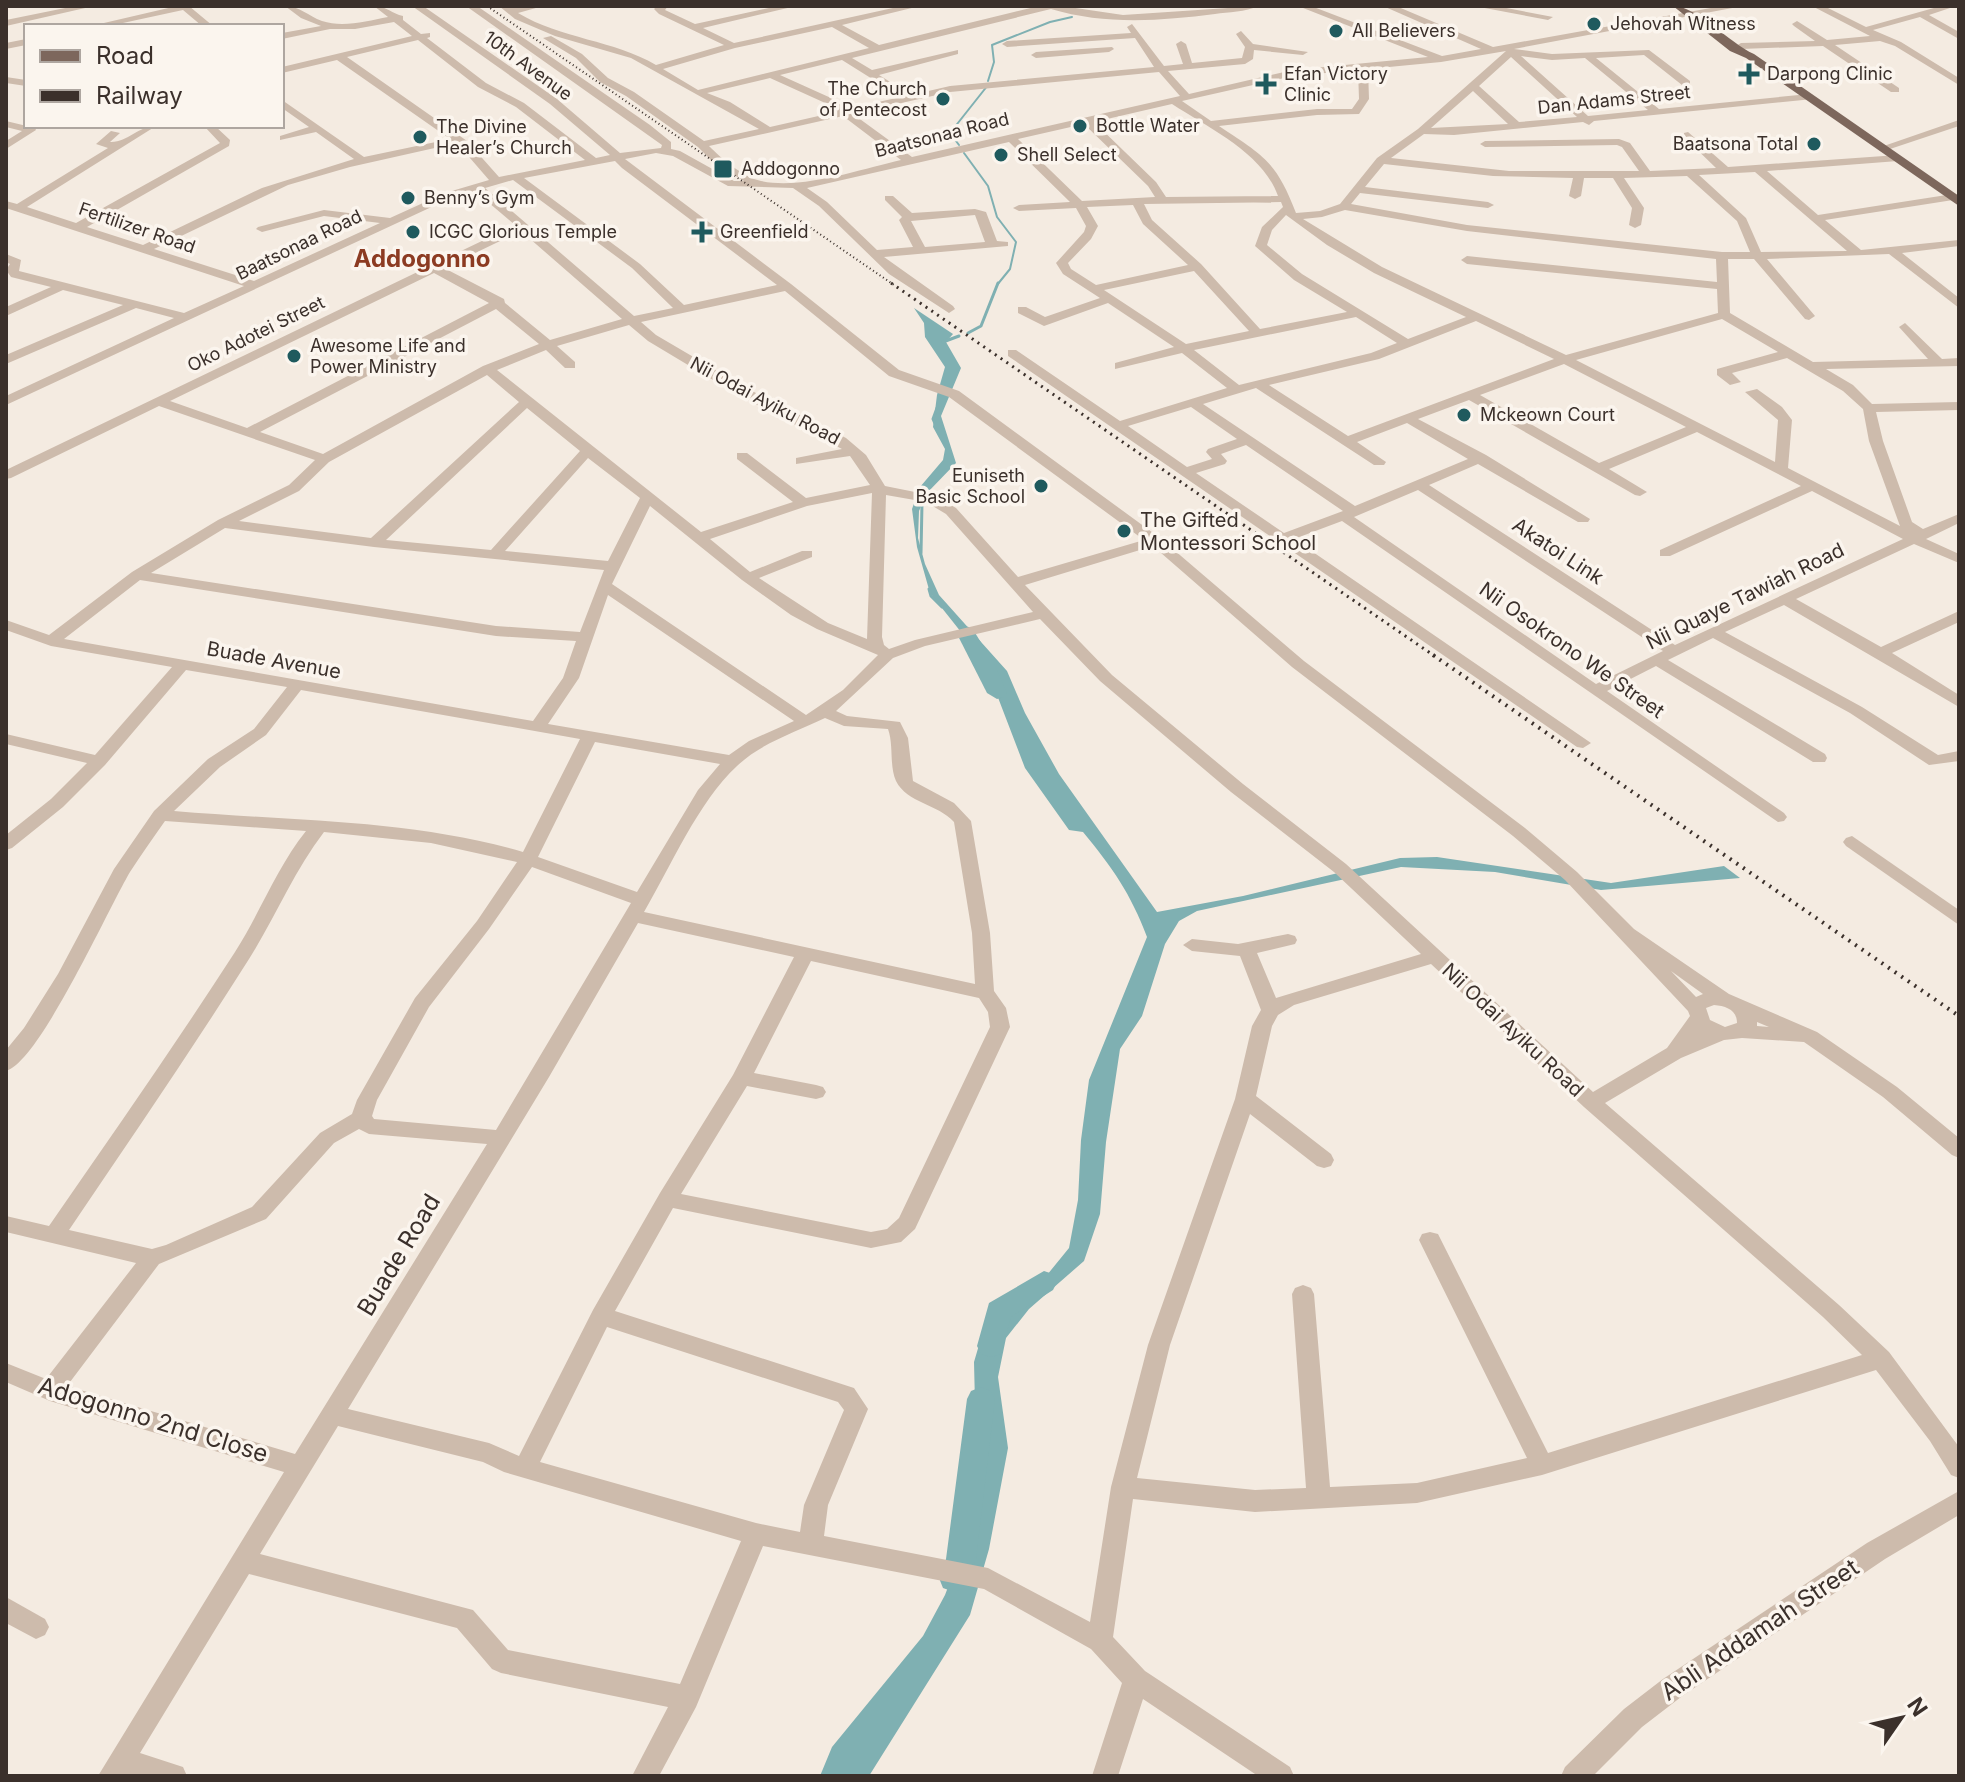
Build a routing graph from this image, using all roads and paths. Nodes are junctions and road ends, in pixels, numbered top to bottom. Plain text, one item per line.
1 (11, 6) edge
2 (89, 6) edge
3 (290, 6) edge
4 (379, 6) edge
5 (417, 6) edge
6 (471, 6) edge
7 (538, 6) edge
8 (663, 6) edge
9 (791, 6) edge
10 (915, 6) edge
11 (1051, 6) edge
12 (1253, 6) edge
13 (1303, 6) edge
14 (1388, 6) edge
15 (1479, 6) edge
16 (1554, 6) edge
17 (1678, 6) edge
18 (1738, 6) edge
19 (1817, 6) edge
20 (1950, 6) edge
21 (184, 7) edge
22 (1237, 7) edge
23 (508, 9) edge
24 (1180, 9) edge
25 (1959, 9) edge
26 (1125, 11) edge
27 (1690, 11) edge
28 (427, 14) junction
29 (1923, 15) junction
30 (1548, 17) junction
31 (395, 18) junction
32 (24, 19) junction
33 (525, 21) junction
34 (6, 23) edge
35 (114, 24) edge
36 (205, 24) edge
37 (834, 24) junction
38 (1797, 24) dead end
39 (695, 27) junction
40 (326, 28) junction
41 (450, 30) junction
42 (1864, 30) junction
43 (1241, 34) dead end
44 (1137, 35) junction
45 (284, 36) edge
46 (421, 36) junction
47 (1959, 36) edge
48 (1881, 38) junction
49 (1539, 42) junction
50 (1828, 43) junction
51 (1007, 44) dead end
52 (1181, 44) dead end
53 (1144, 45) junction
54 (733, 46) junction
55 (1741, 46) junction
56 (1250, 47) junction
57 (878, 49) junction
58 (1492, 50) junction
59 (1510, 50) junction
60 (955, 52) dead end
61 (1303, 52) dead end
62 (1036, 55) dead end
63 (1587, 55) junction
64 (1750, 56) junction
65 (844, 57) junction
66 (341, 58) junction
67 (1441, 59) junction
68 (656, 68) junction
69 (1189, 68) junction
70 (1363, 68) junction
71 (1161, 69) junction
72 (284, 70) edge
73 (873, 73) junction
74 (771, 75) junction
75 (1959, 82) edge
76 (1686, 83) dead end
77 (1474, 87) junction
78 (1895, 90) dead end
79 (697, 93) junction
80 (1179, 97) junction
81 (1809, 97) junction
82 (909, 98) junction
83 (284, 104) edge
84 (1657, 112) junction
85 (844, 114) junction
86 (1085, 119) junction
87 (1586, 119) junction
88 (1959, 123) edge
89 (6, 124) edge
90 (1209, 124) junction
91 (1517, 126) junction
92 (148, 128) edge
93 (211, 128) edge
94 (318, 128) junction
95 (770, 131) junction
96 (1422, 131) junction
97 (115, 133) dead end
98 (1688, 135) dead end
99 (1010, 137) junction
100 (284, 138) dead end
101 (458, 140) junction
102 (1611, 142) junction
103 (1485, 144) dead end
104 (702, 145) junction
105 (6, 146) edge
106 (120, 146) junction
107 (1883, 148) junction
108 (665, 151) junction
109 (620, 155) junction
110 (1898, 158) junction
111 (1381, 160) junction
112 (363, 161) junction
113 (593, 161) junction
114 (911, 162) junction
115 (1758, 169) junction
116 (1725, 170) junction
117 (1688, 171) junction
118 (1646, 173) junction
119 (1616, 174) junction
120 (1579, 175) junction
121 (515, 176) junction
122 (495, 180) junction
123 (476, 186) junction
124 (797, 186) junction
125 (760, 187) junction
126 (1356, 189) junction
127 (1575, 196) dead end
128 (889, 198) dead end
129 (1956, 200) edge
130 (1137, 201) junction
131 (1163, 201) junction
132 (6, 204) edge
133 (1080, 205) junction
134 (1488, 205) dead end
135 (1344, 206) junction
136 (20, 207) junction
137 (1019, 208) dead end
138 (1288, 208) junction
139 (909, 217) junction
140 (1818, 218) junction
141 (388, 221) junction
142 (1635, 225) dead end
143 (522, 226) junction
144 (78, 227) junction
145 (262, 229) dead end
146 (1959, 243) edge
147 (1642, 245) junction
148 (144, 249) junction
149 (920, 249) junction
150 (1891, 250) junction
151 (874, 254) junction
152 (1858, 254) junction
153 (1757, 255) junction
154 (1722, 256) junction
155 (6, 258) edge
156 (1467, 260) dead end
157 (1197, 267) junction
158 (433, 268) junction
159 (1643, 276) junction
160 (64, 285) junction
161 (256, 286) junction
162 (1722, 286) junction
163 (787, 287) junction
164 (1093, 289) junction
165 (1108, 299) junction
166 (500, 302) junction
167 (136, 304) junction
168 (1959, 304) edge
169 (679, 307) junction
170 (949, 309) dead end
171 (1022, 310) dead end
172 (6, 312) edge
173 (1355, 314) junction
174 (1724, 315) junction
175 (1809, 316) dead end
176 (1476, 317) junction
177 (188, 318) junction
178 (631, 320) junction
179 (1905, 327) dead end
180 (1256, 332) junction
181 (1408, 344) junction
182 (548, 345) junction
183 (1184, 348) junction
184 (1012, 353) dead end
185 (1786, 354) junction
186 (1565, 359) junction
187 (6, 360) edge
188 (1959, 362) edge
189 (1939, 363) junction
190 (570, 365) dead end
191 (1120, 366) dead end
192 (1809, 366) junction
193 (488, 369) junction
194 (1735, 382) dead end
195 (1256, 383) junction
196 (1237, 389) junction
197 (1752, 392) dead end
198 (1472, 396) junction
199 (6, 401) edge
200 (160, 402) junction
201 (526, 402) junction
202 (1192, 402) junction
203 (1959, 406) edge
204 (1869, 408) junction
205 (1411, 420) junction
206 (1116, 426) junction
207 (1697, 427) junction
208 (246, 434) junction
209 (1247, 440) junction
210 (1349, 440) junction
211 (587, 451) junction
212 (853, 451) junction
213 (742, 456) dead end
214 (1481, 458) junction
215 (324, 459) junction
216 (801, 461) dead end
217 (1379, 462) dead end
218 (1596, 469) junction
219 (1781, 470) junction
220 (1184, 472) junction
221 (6, 475) edge
222 (1420, 485) junction
223 (1812, 486) junction
224 (879, 488) junction
225 (1640, 492) dead end
226 (647, 497) junction
227 (803, 503) junction
228 (1349, 514) junction
229 (1959, 518) edge
230 (1583, 519) dead end
231 (223, 523) junction
232 (1917, 536) junction
233 (699, 538) junction
234 (1283, 538) junction
235 (1155, 541) junction
236 (374, 543) junction
237 (1665, 553) dead end
238 (495, 554) junction
239 (807, 554) dead end
240 (1959, 559) edge
241 (612, 566) junction
242 (137, 575) junction
243 (750, 577) junction
244 (1014, 583) junction
245 (604, 585) junction
246 (1784, 599) junction
247 (1043, 614) junction
248 (1959, 616) edge
249 (6, 625) edge
250 (1713, 632) junction
251 (584, 637) junction
252 (51, 641) junction
253 (882, 651) junction
254 (1674, 651) junction
255 (1880, 653) junction
256 (1657, 660) junction
257 (182, 665) junction
258 (297, 685) junction
259 (1596, 690) junction
260 (1959, 702) edge
261 (825, 712) junction
262 (805, 721) junction
263 (538, 726) junction
264 (589, 737) junction
265 (6, 739) edge
266 (1583, 743) dead end
267 (1959, 756) edge
268 (1819, 758) dead end
269 (99, 761) junction
270 (732, 761) junction
271 (160, 815) junction
272 (1778, 817) dead end
273 (320, 825) junction
274 (1852, 842) dead end
275 (6, 844) edge
276 (527, 861) junction
277 (638, 908) junction
278 (1959, 919) edge
279 (1627, 932) junction
280 (1288, 940) dead end
281 (1192, 945) dead end
282 (1246, 949) junction
283 (805, 955) junction
284 (1433, 957) junction
285 (985, 993) junction
286 (1722, 998) junction
287 (1741, 1007) junction
288 (1271, 1010) junction
289 (1697, 1013) junction
290 (1733, 1032) junction
291 (1810, 1037) junction
292 (1674, 1053) junction
293 (6, 1064) edge
294 (742, 1078) junction
295 (816, 1092) dead end
296 (1245, 1099) junction
297 (1591, 1102) junction
298 (361, 1118) junction
299 (500, 1138) junction
300 (1959, 1150) edge
301 (1324, 1160) dead end
302 (667, 1199) junction
303 (6, 1224) edge
304 (54, 1235) junction
305 (1430, 1240) dead end
306 (152, 1258) junction
307 (1303, 1294) dead end
308 (601, 1316) junction
309 (1881, 1359) junction
310 (6, 1372) edge
311 (50, 1391) junction
312 (333, 1415) junction
313 (1542, 1465) junction
314 (300, 1466) junction
315 (525, 1467) junction
316 (1959, 1468) edge
317 (1123, 1487) junction
318 (1319, 1500) junction
319 (1959, 1502) edge
320 (756, 1534) junction
321 (811, 1544) junction
322 (243, 1561) junction
323 (6, 1609) edge
324 (36, 1627) dead end
325 (1100, 1641) junction
326 (1136, 1680) junction
327 (687, 1698) junction
328 (115, 1768) edge
329 (174, 1776) edge
330 (645, 1776) edge
331 (1105, 1776) edge
332 (1281, 1776) edge
333 (1574, 1776) edge

1 - 32 street
2 - 32 street
3 - 40 street
4 - 31 street
5 - 28 street, 10th Avenue
6 - 108 street
7 - 23 street
8 - 39 street
9 - 39 street
10 - 37 street
11 - 26 street
11 - 57 street
12 - 22 street
13 - 67 street
14 - 58 street
15 - 30 street
16 - 30 street
17 - 27 main road
18 - 27 street, Baatsonaa Road
19 - 42 street
20 - 25 street
20 - 29 street
21 - 35 street
21 - 36 street
22 - 24 street
23 - 33 street
24 - 26 street
26 - 44 street
27 - 49 street, Baatsonaa Road
27 - 55 main road
27 - 64 main road
28 - 31 street
28 - 41 street, 10th Avenue
29 - 42 street
29 - 47 street
30 - 49 street
31 - 40 street
31 - 46 street
32 - 34 street
33 - 68 street
33 - 104 street
37 - 54 street
37 - 57 street
38 - 50 street
39 - 54 street
40 - 45 street
41 - 46 street
41 - 109 street, 10th Avenue
42 - 48 street
43 - 56 street
44 - 51 street
44 - 53 street
46 - 66 street
46 - 113 street
48 - 50 street
48 - 75 street
49 - 59 street, Baatsonaa Road
50 - 55 street
50 - 78 street
52 - 69 street
53 - 62 street
53 - 71 street
54 - 68 street
55 - 64 main road
56 - 61 street
56 - 69 street
57 - 65 street
58 - 59 street, Baatsonaa Road
58 - 67 street, Baatsonaa Road
59 - 63 street
59 - 77 street
59 - 87 street
60 - 73 street
63 - 76 street
63 - 84 street
64 - 81 main road
65 - 73 street
65 - 74 street
66 - 72 street
66 - 101 street
67 - 70 street, Baatsonaa Road
68 - 79 street
69 - 71 street
70 - 80 street, Baatsonaa Road
70 - 90 street
71 - 80 street
71 - 82 street
73 - 82 street
74 - 79 street
74 - 85 street
77 - 91 street
77 - 96 street
79 - 95 street
80 - 86 street, Baatsonaa Road
80 - 90 street
81 - 84 street, Dan Adams Street
81 - 107 main road
82 - 85 street
83 - 94 street
84 - 87 street, Dan Adams Street
85 - 95 street
85 - 114 street
86 - 99 street, Baatsonaa Road
86 - 131 street
87 - 91 street, Dan Adams Street
87 - 102 street
88 - 107 street
89 - 105 street
90 - 138 street
91 - 96 street, Dan Adams Street
92 - 106 street
93 - 144 street
94 - 100 street
94 - 112 street
95 - 104 street
96 - 111 street
97 - 106 street
98 - 116 street
99 - 114 street, Baatsonaa Road
99 - 133 street
101 - 112 street
101 - 122 street
102 - 103 street
102 - 118 street
104 - 125 street
106 - 136 street
107 - 110 main road
108 - 109 street, Baatsonaa Road
108 - 125 street, Baatsonaa Road
109 - 113 street, Baatsonaa Road
109 - 163 street, 10th Avenue
110 - 115 street
110 - 129 main road
111 - 120 street
111 - 126 street
112 - 148 street
113 - 121 street, Baatsonaa Road
114 - 124 street, Baatsonaa Road
115 - 116 street
115 - 140 street
116 - 117 street
117 - 118 street
117 - 153 street
118 - 119 street
119 - 120 street
119 - 142 street
120 - 127 street
121 - 122 street, Baatsonaa Road
121 - 169 street
122 - 123 street, Baatsonaa Road
123 - 141 street, Baatsonaa Road
123 - 143 street, Nii Odai Ayiku Road
124 - 125 street, Baatsonaa Road
124 - 151 street
126 - 134 street
126 - 135 street
128 - 139 street
129 - 140 street
130 - 131 street
130 - 133 street
130 - 157 street
131 - 138 street
132 - 136 street, Fertilizer Road
133 - 137 street
133 - 164 street
135 - 138 street
135 - 147 street
136 - 144 street, Fertilizer Road
138 - 173 street
138 - 176 street
139 - 149 street
139 - 149 street
140 - 152 street
141 - 145 street
141 - 161 street, Baatsonaa Road
143 - 158 street, Oko Adotei Street
143 - 178 street, Nii Odai Ayiku Road
144 - 148 street, Fertilizer Road
146 - 150 street
147 - 154 street
147 - 159 street
148 - 161 street, Fertilizer Road
149 - 151 street
150 - 152 street
150 - 168 street
151 - 170 street
152 - 153 street
153 - 154 street
153 - 175 street
154 - 162 street
155 - 160 street
156 - 159 street
157 - 164 street
157 - 180 street
158 - 166 street
158 - 200 street, Oko Adotei Street
159 - 162 street
160 - 167 street
160 - 172 street
161 - 177 street, Baatsonaa Road
162 - 174 street
163 - 169 street
163 - 235 street, 10th Avenue
164 - 165 street
165 - 171 street
165 - 183 street
166 - 182 street
166 - 208 street
167 - 177 street
167 - 187 street
169 - 178 street
173 - 180 street
173 - 181 street
174 - 185 street
174 - 186 street
176 - 181 street
176 - 186 street
177 - 199 street, Baatsonaa Road
178 - 182 street
178 - 212 street, Nii Odai Ayiku Road
179 - 189 street
180 - 183 street
181 - 195 street
182 - 190 street
182 - 193 street
183 - 191 street
183 - 196 street
184 - 206 street
185 - 192 street
185 - 194 street
186 - 198 street
186 - 207 street
188 - 189 street
189 - 192 street
192 - 204 street
193 - 201 street
193 - 215 street
195 - 196 street
195 - 210 street
196 - 202 street
197 - 219 street
198 - 205 street
198 - 218 street
200 - 208 street
200 - 221 street, Oko Adotei Street
201 - 211 street
201 - 236 street
202 - 206 street
202 - 209 street, Nii Osokrono We Street
203 - 204 street
204 - 232 street
205 - 210 street
205 - 214 street
206 - 220 street
207 - 218 street
207 - 219 street
208 - 215 street
209 - 220 street
209 - 228 street, Nii Osokrono We Street
210 - 217 street
211 - 226 street
211 - 238 street
212 - 216 street
212 - 224 street, Nii Odai Ayiku Road
213 - 227 street
214 - 222 street
214 - 230 street
215 - 231 street
218 - 225 street
219 - 223 street
220 - 234 street
222 - 228 street
222 - 254 street, Akatoi Link
223 - 232 street
223 - 237 street
224 - 227 street
224 - 244 street, Nii Odai Ayiku Road
224 - 253 street
226 - 233 street
226 - 241 street
227 - 233 street
228 - 234 street
228 - 259 street, Nii Osokrono We Street
229 - 232 street, Nii Quaye Tawiah Road
231 - 236 street
231 - 242 street
232 - 240 street
232 - 246 street, Nii Quaye Tawiah Road
233 - 243 street
234 - 266 street
235 - 244 street
235 - 279 street, 10th Avenue
236 - 238 street
238 - 241 street
239 - 243 street
241 - 245 street
242 - 251 street
242 - 252 street
243 - 253 street
244 - 247 street, Nii Odai Ayiku Road
245 - 251 street
245 - 262 street
246 - 250 street, Nii Quaye Tawiah Road
246 - 255 street
247 - 253 street
247 - 284 street, Nii Odai Ayiku Road
248 - 255 street
249 - 252 street, Buade Avenue
250 - 254 street, Nii Quaye Tawiah Road
250 - 267 street
251 - 263 street
252 - 257 street, Buade Avenue
253 - 261 street, Buade Road
254 - 256 street, Nii Quaye Tawiah Road
255 - 260 street
256 - 259 street, Nii Quaye Tawiah Road
256 - 268 street
257 - 258 street, Buade Avenue
257 - 269 street
258 - 263 street, Buade Avenue
258 - 271 street
259 - 272 street, Nii Osokrono We Street
261 - 262 street, Buade Road
261 - 285 street
262 - 270 street, Buade Road
263 - 264 street, Buade Avenue
264 - 270 street, Buade Avenue
264 - 276 street
265 - 269 street
269 - 275 street
270 - 277 street, Buade Road
271 - 273 street
271 - 293 street
273 - 276 street
273 - 304 street
274 - 278 street
276 - 277 street
276 - 298 street
277 - 283 street
277 - 299 street, Buade Road
279 - 286 street
279 - 289 street
280 - 282 street
281 - 282 street
282 - 288 street
283 - 285 street
283 - 294 street
284 - 288 street
284 - 297 street, Nii Odai Ayiku Road
285 - 302 street
286 - 287 street
286 - 289 street
287 - 290 street
287 - 291 street
288 - 296 street
289 - 290 street
289 - 292 street
290 - 291 street
290 - 292 street
291 - 300 street
292 - 297 street
294 - 295 street
294 - 302 street
296 - 301 street
296 - 317 street
297 - 309 street, Nii Odai Ayiku Road
298 - 299 street
298 - 306 street
299 - 312 street, Buade Road
302 - 308 street
303 - 304 street
304 - 306 street
305 - 313 street
306 - 311 street
307 - 318 street
308 - 315 street
308 - 321 street
309 - 313 street
309 - 316 street, Nii Odai Ayiku Road
310 - 311 street, Adogonno 2nd Close
311 - 314 street, Adogonno 2nd Close
312 - 314 street, Buade Road
312 - 315 street
313 - 318 street
314 - 322 street, Buade Road
315 - 320 street
317 - 318 street
317 - 325 street
319 - 333 street, Abli Addamah Street
320 - 321 street
320 - 327 street
321 - 325 street
322 - 327 street
322 - 328 street, Buade Road
323 - 324 street
325 - 326 street
326 - 331 street
326 - 332 street
327 - 330 street
328 - 329 street

